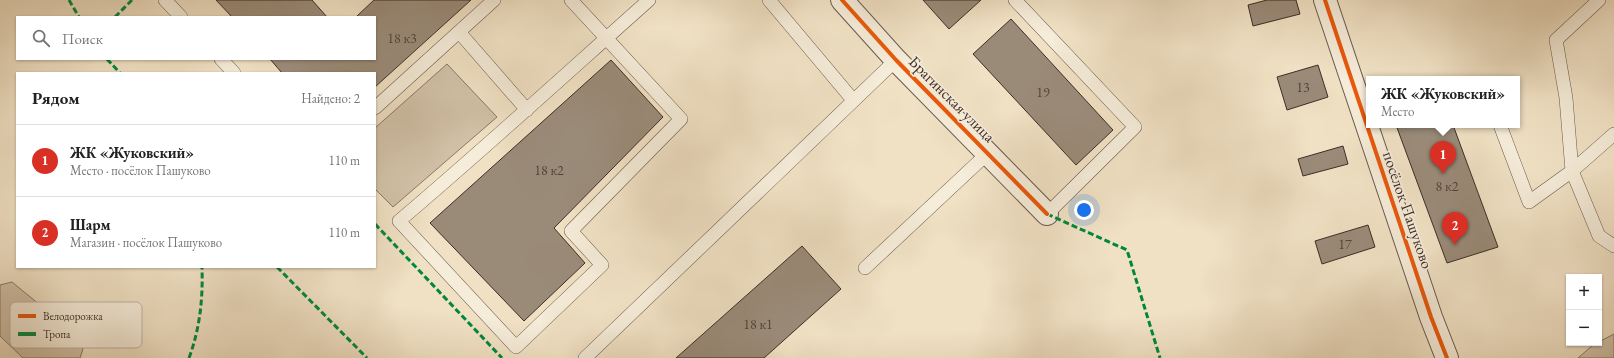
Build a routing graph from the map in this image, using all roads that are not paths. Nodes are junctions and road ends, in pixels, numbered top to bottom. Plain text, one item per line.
1 (165, 0) edge
2 (494, 0) edge
3 (571, 0) edge
4 (649, 0) edge
5 (769, 0) edge
6 (842, 0) edge
7 (1015, 0) edge
8 (1325, 0) edge
9 (1599, 0) edge
10 (180, 16) edge
11 (459, 32) junction
12 (607, 37) junction
13 (221, 60) edge
14 (896, 60) junction
15 (233, 72) edge
16 (853, 100) junction
17 (376, 107) edge
18 (527, 110) junction
19 (1366, 123) edge
20 (1368, 128) edge
21 (1501, 128) edge
22 (1614, 134) edge
23 (988, 153) junction
24 (1572, 171) junction
25 (1047, 214) joint
26 (1614, 246) edge
27 (865, 268) dead end
28 (585, 358) edge
29 (1447, 358) edge

1 - 10 lane
2 - 11 lane
3 - 12 lane
4 - 12 lane
5 - 16 lane
6 - 14 street, Брагинская улица
7 - 25 lane
8 - 19 street, посёлок Пашуково
9 - 24 lane
11 - 17 lane
11 - 18 lane
12 - 18 lane
12 - 18 lane
13 - 15 lane
14 - 16 lane
14 - 23 street, Брагинская улица
16 - 28 lane
20 - 29 street, посёлок Пашуково
21 - 24 lane
22 - 24 lane
23 - 25 street, Брагинская улица
23 - 27 lane
24 - 26 lane

